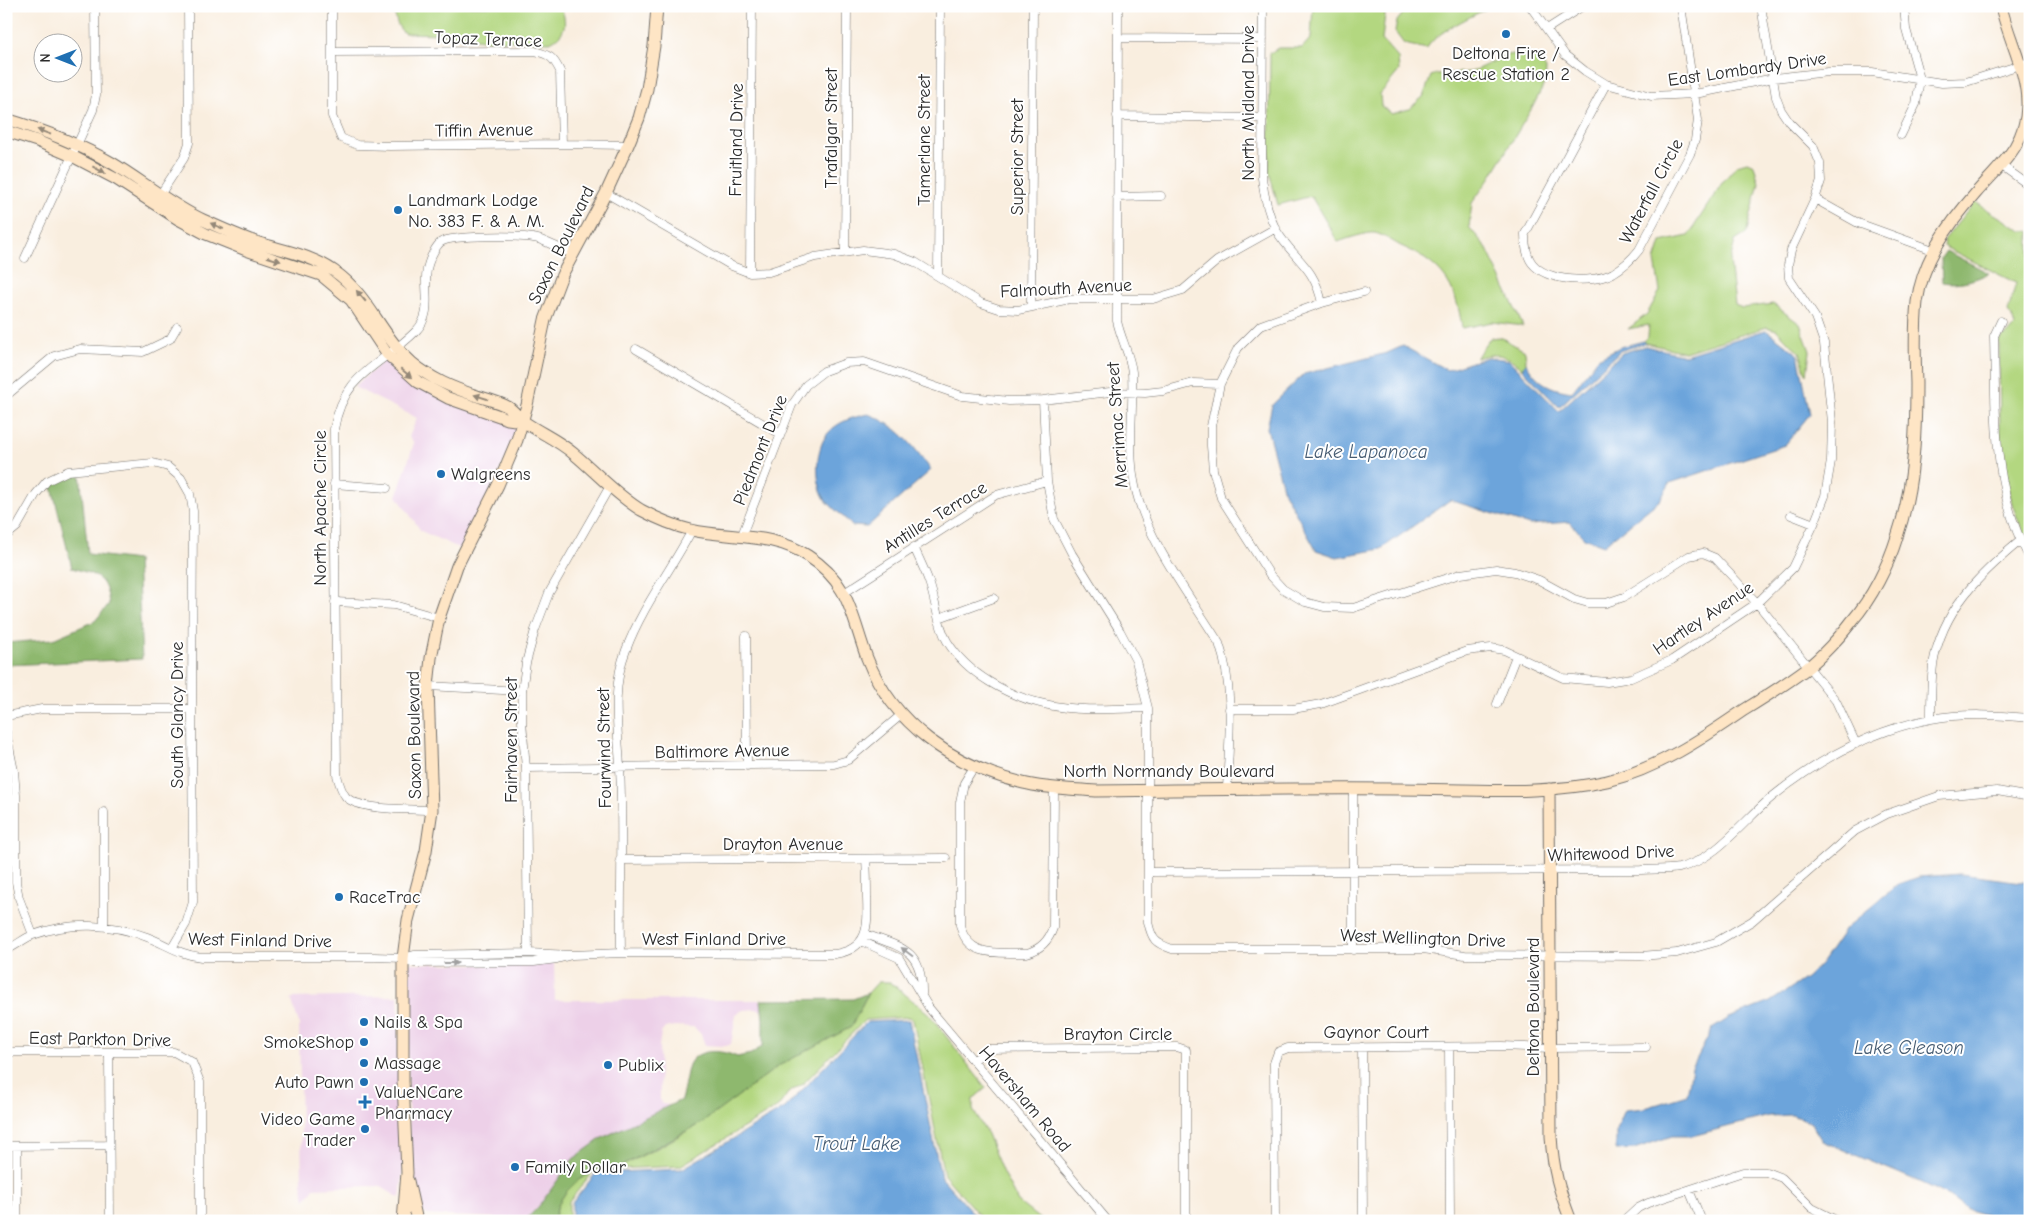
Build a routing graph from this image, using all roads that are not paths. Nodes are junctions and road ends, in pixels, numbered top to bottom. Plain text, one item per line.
1 (95, 6) edge
2 (188, 6) edge
3 (332, 6) edge
4 (657, 6) edge
5 (752, 6) edge
6 (847, 6) edge
7 (940, 6) edge
8 (1033, 6) edge
9 (1118, 6) edge
10 (1263, 6) edge
11 (1530, 6) edge
12 (1583, 6) edge
13 (1681, 6) edge
14 (1761, 6) edge
15 (1904, 6) edge
16 (2002, 6) edge
17 (1547, 29) junction
18 (1118, 38) junction
19 (1263, 39) junction
20 (333, 52) junction
21 (2025, 64) edge
22 (1774, 78) junction
23 (1920, 79) junction
24 (1606, 84) junction
25 (1695, 94) junction
26 (1117, 116) junction
27 (1263, 118) junction
28 (6, 119) edge
29 (6, 131) edge
30 (1901, 135) dead end
31 (562, 144) junction
32 (628, 145) junction
33 (74, 150) junction
34 (2002, 166) junction
35 (2030, 186) edge
36 (606, 193) junction
37 (1161, 196) dead end
38 (1117, 197) junction
39 (157, 199) junction
40 (1816, 199) junction
41 (1276, 228) junction
42 (1933, 250) junction
43 (845, 251) junction
44 (573, 254) junction
45 (25, 258) dead end
46 (750, 273) junction
47 (938, 275) junction
48 (1364, 292) dead end
49 (1116, 299) junction
50 (1322, 304) junction
51 (1032, 307) junction
52 (2001, 321) dead end
53 (177, 327) dead end
54 (396, 346) junction
55 (636, 350) dead end
56 (387, 354) junction
57 (1220, 384) junction
58 (1133, 391) junction
59 (6, 396) edge
60 (1043, 400) junction
61 (522, 421) junction
62 (780, 433) junction
63 (1047, 481) junction
64 (334, 484) junction
65 (610, 486) junction
66 (387, 488) dead end
67 (1791, 515) dead end
68 (1814, 524) junction
69 (692, 530) junction
70 (742, 535) junction
71 (6, 536) edge
72 (2020, 541) junction
73 (914, 547) junction
74 (2030, 559) edge
75 (844, 593) junction
76 (994, 598) dead end
77 (335, 602) junction
78 (1757, 603) junction
79 (439, 618) junction
80 (940, 618) junction
81 (746, 636) dead end
82 (1516, 656) junction
83 (1808, 668) junction
84 (428, 686) junction
85 (522, 691) junction
86 (1497, 704) dead end
87 (1148, 708) junction
88 (192, 709) junction
89 (1229, 709) junction
90 (901, 715) junction
91 (6, 716) edge
92 (2030, 718) edge
93 (1931, 719) junction
94 (6, 732) edge
95 (1856, 744) junction
96 (746, 766) junction
97 (974, 766) junction
98 (620, 767) junction
99 (526, 768) junction
100 (1054, 788) junction
101 (1353, 788) junction
102 (1227, 789) junction
103 (1550, 789) junction
104 (1149, 791) junction
105 (2030, 797) edge
106 (432, 810) junction
107 (104, 812) dead end
108 (946, 858) dead end
109 (866, 859) junction
110 (620, 860) junction
111 (1353, 870) junction
112 (1550, 870) junction
113 (1149, 872) junction
114 (104, 926) junction
115 (33, 935) junction
116 (863, 937) junction
117 (172, 948) junction
118 (6, 950) edge
119 (1354, 950) junction
120 (528, 953) junction
121 (621, 953) junction
122 (572, 955) junction
123 (1550, 956) junction
124 (403, 958) junction
125 (534, 962) junction
126 (922, 994) junction
127 (1362, 1047) junction
128 (1449, 1047) junction
129 (1551, 1048) junction
130 (1646, 1048) dead end
131 (6, 1052) edge
132 (109, 1052) junction
133 (973, 1060) junction
134 (109, 1144) junction
135 (6, 1146) edge
136 (17, 1146) junction
137 (406, 1173) junction
138 (1689, 1190) junction
139 (17, 1221) edge
140 (110, 1221) edge
141 (200, 1221) edge
142 (403, 1221) edge
143 (417, 1221) edge
144 (1108, 1221) edge
145 (1186, 1221) edge
146 (1275, 1221) edge
147 (1363, 1221) edge
148 (1450, 1221) edge
149 (1571, 1221) edge
150 (1624, 1221) edge
151 (1702, 1221) edge
152 (1838, 1221) edge

1 - 33 street
2 - 39 street
3 - 20 street
4 - 32 street, Saxon Boulevard
5 - 46 street, Fruitland Drive
6 - 43 street, Trafalgar Street
7 - 47 street, Tamerlane Street
8 - 51 street, Superior Street
9 - 18 street, Merrimac Street
10 - 19 street, North Midland Drive
11 - 17 street, East Lombardy Drive
12 - 17 street
13 - 25 street, Waterfall Circle
14 - 22 street, Hartley Avenue
15 - 23 street
16 - 21 street, North Normandy Boulevard
17 - 24 street, East Lombardy Drive
18 - 19 street
18 - 26 street, Merrimac Street
19 - 27 street, North Midland Drive
20 - 31 street, Topaz Terrace
20 - 31 street, Tiffin Avenue
21 - 23 street, East Lombardy Drive
21 - 34 street, North Normandy Boulevard
22 - 23 street, East Lombardy Drive
22 - 25 street, East Lombardy Drive
22 - 40 street, Hartley Avenue
23 - 30 street
24 - 25 street, East Lombardy Drive
24 - 25 street, Waterfall Circle
26 - 27 street
26 - 38 street, Merrimac Street
27 - 41 street, North Midland Drive
33 -> 28 street, North Normandy Boulevard
29 - 33 street, North Normandy Boulevard
31 - 32 street, Tiffin Avenue
32 - 36 street, Saxon Boulevard
33 - 39 street, North Normandy Boulevard
33 - 45 street
34 - 35 street
34 - 42 street, North Normandy Boulevard
36 - 44 street, Saxon Boulevard
36 - 46 street, Falmouth Avenue
37 - 38 street
38 - 49 street, Merrimac Street
54 -> 39 street, North Normandy Boulevard
39 -> 56 street, North Normandy Boulevard
40 - 42 street
40 - 68 street, Hartley Avenue
41 - 49 street, Falmouth Avenue
41 - 50 street, North Midland Drive
42 - 83 street, North Normandy Boulevard
43 - 46 street, Falmouth Avenue
43 - 47 street, Falmouth Avenue
44 - 54 street, North Apache Circle
44 - 61 street, Saxon Boulevard
47 - 51 street, Falmouth Avenue
48 - 50 street
49 - 51 street, Falmouth Avenue
49 - 58 street, Merrimac Street
50 - 57 street
52 - 72 street
53 - 59 street
54 - 56 street, North Apache Circle
61 -> 54 street, North Normandy Boulevard
55 - 62 street
56 -> 61 street, North Normandy Boulevard
56 - 64 street, North Apache Circle
57 - 58 street, Piedmont Drive
57 - 78 street
58 - 60 street, Piedmont Drive
58 - 89 street, Merrimac Street
60 - 62 street, Piedmont Drive
60 - 63 street
61 - 65 street, North Normandy Boulevard
61 - 79 street, Saxon Boulevard
62 - 70 street, Piedmont Drive
63 - 73 street, Antilles Terrace
63 - 87 street
64 - 66 street
64 - 77 street, North Apache Circle
65 - 69 street, North Normandy Boulevard
65 - 85 street, Fairhaven Street
67 - 68 street
68 - 78 street, Hartley Avenue
69 - 70 street, North Normandy Boulevard
69 - 98 street, Fourwind Street
70 - 75 street, North Normandy Boulevard
71 - 88 street, South Glancy Drive
72 - 74 street
72 - 93 street
73 - 75 street, Antilles Terrace
73 - 80 street
75 - 90 street, North Normandy Boulevard
76 - 80 street
77 - 79 street
77 - 106 street, North Apache Circle
78 - 82 street, Hartley Avenue
78 - 83 street
79 - 84 street, Saxon Boulevard
80 - 87 street
81 - 96 street
82 - 86 street
82 - 89 street, Hartley Avenue
83 - 95 street
83 - 103 street, North Normandy Boulevard
84 - 85 street
84 - 106 street, Saxon Boulevard
85 - 99 street, Fairhaven Street
87 - 104 street
88 - 91 street
88 - 117 street, South Glancy Drive
89 - 102 street, Merrimac Street
90 - 96 street, Baltimore Avenue
90 - 97 street, North Normandy Boulevard
92 - 93 street, Whitewood Drive
93 - 95 street, Whitewood Drive
94 - 115 street
95 - 112 street, Whitewood Drive
96 - 98 street, Baltimore Avenue
97 - 100 street, North Normandy Boulevard
97 - 100 street
98 - 99 street, Baltimore Avenue
98 - 110 street, Fourwind Street
99 - 120 street, Fairhaven Street
100 - 104 street, North Normandy Boulevard
101 - 102 street, North Normandy Boulevard
101 - 103 street, North Normandy Boulevard
101 - 111 street
102 - 104 street, North Normandy Boulevard
103 - 112 street, Deltona Boulevard
104 - 113 street
105 - 123 street, West Wellington Drive
106 - 124 street, Saxon Boulevard
107 - 114 street
108 - 109 street, Drayton Avenue
109 - 110 street, Drayton Avenue
109 - 116 street
110 - 121 street, Fourwind Street
111 - 112 street, Whitewood Drive
111 - 113 street, Whitewood Drive
111 - 119 street
112 - 123 street, Deltona Boulevard
113 - 119 street, West Wellington Drive
114 - 115 street, West Finland Drive
114 - 117 street, West Finland Drive
115 - 118 street, West Finland Drive
116 - 121 street, West Finland Drive
116 - 126 street, Haversham Road
126 -> 116 street, Haversham Road
117 - 124 street, West Finland Drive
119 - 123 street, West Wellington Drive
120 - 122 street, West Finland Drive
120 - 124 street, West Finland Drive
120 - 125 street
121 - 122 street, West Finland Drive
122 - 125 street, West Finland Drive
123 - 129 street, Deltona Boulevard
124 -> 125 street, West Finland Drive
124 - 137 street, Saxon Boulevard
126 - 133 street, Haversham Road
127 - 128 street, Gaynor Court
127 - 146 street, Gaynor Court
127 - 147 street
128 - 129 street, Gaynor Court
128 - 148 street
129 - 130 street, Gaynor Court
129 - 149 street, Deltona Boulevard
131 - 132 street, East Parkton Drive
132 - 134 street
132 - 141 street, East Parkton Drive
133 - 144 street, Haversham Road
133 - 145 street, Brayton Circle
134 - 136 street
134 - 140 street
135 - 136 street
136 - 139 street
137 - 142 street, Saxon Boulevard
137 - 143 street, Saxon Boulevard
138 - 150 street
138 - 151 street
138 - 152 street

